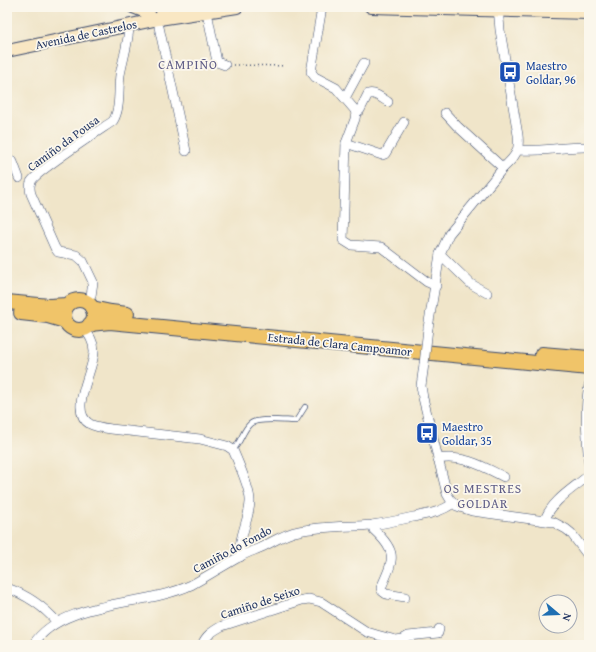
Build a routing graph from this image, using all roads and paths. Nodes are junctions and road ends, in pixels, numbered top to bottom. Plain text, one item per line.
1 (160, 7) edge
2 (172, 7) edge
3 (237, 7) edge
4 (322, 7) edge
5 (371, 7) edge
6 (498, 9) edge
7 (193, 11) edge
8 (589, 13) edge
9 (149, 15) edge
10 (134, 24) junction
11 (7, 51) edge
12 (364, 63) dead end
13 (225, 66) joint
14 (289, 66) dead end
15 (345, 98) junction
16 (388, 102) dead end
17 (356, 113) junction
18 (445, 113) dead end
19 (404, 122) dead end
20 (346, 143) junction
21 (589, 147) edge
22 (518, 150) junction
23 (186, 151) dead end
24 (7, 159) edge
25 (503, 168) junction
26 (19, 178) dead end
27 (440, 254) junction
28 (436, 286) junction
29 (487, 293) dead end
30 (7, 302) edge
31 (67, 305) junction
32 (90, 305) junction
33 (7, 312) edge
34 (65, 321) junction
35 (87, 326) junction
36 (589, 358) edge
37 (589, 368) edge
38 (589, 385) edge
39 (305, 407) dead end
40 (233, 450) junction
41 (438, 459) junction
42 (589, 465) edge
43 (589, 475) edge
44 (504, 477) dead end
45 (453, 503) junction
46 (545, 520) junction
47 (373, 525) junction
48 (240, 557) junction
49 (589, 557) edge
50 (7, 588) edge
51 (405, 597) dead end
52 (57, 622) junction
53 (439, 629) dead end
54 (33, 645) edge
55 (202, 645) edge

1 - 9 main road
2 - 7 main road
3 - 7 main road
4 - 15 street
5 - 6 main road
6 - 8 main road
6 - 22 street
7 - 9 main road
7 - 13 street
9 - 10 main road
9 - 23 street
10 - 11 main road, Avenida de Castrelos
10 - 32 street, Camiño da Pousa
12 - 15 street
13 - 14 path
15 - 17 street
16 - 17 street
17 - 20 street
18 - 25 street
19 - 20 street
20 - 28 street
21 - 22 street
22 - 25 street
24 - 26 street
25 - 27 street
27 - 28 street
27 - 29 street
28 - 41 street, bridge
30 - 31 main road, Estrada de Clara Campoamor
31 - 32 main road, Estrada de Clara Campoamor
31 - 34 main road
32 - 35 main road
32 - 36 main road, Estrada de Clara Campoamor
33 - 34 main road, Estrada de Clara Campoamor
34 - 35 main road, Estrada de Clara Campoamor
35 - 37 main road, Estrada de Clara Campoamor
35 - 40 street
38 - 42 street
39 - 40 lane
40 - 48 street
41 - 44 street
41 - 45 street
43 - 46 street
45 - 46 street
45 - 47 street, Camiño do Fondo
46 - 49 street
47 - 48 street, Camiño do Fondo
47 - 51 street
48 - 52 street, Camiño do Fondo
50 - 52 street
52 - 54 street, Camiño do Fondo
53 - 55 street, Camiño de Seixo

